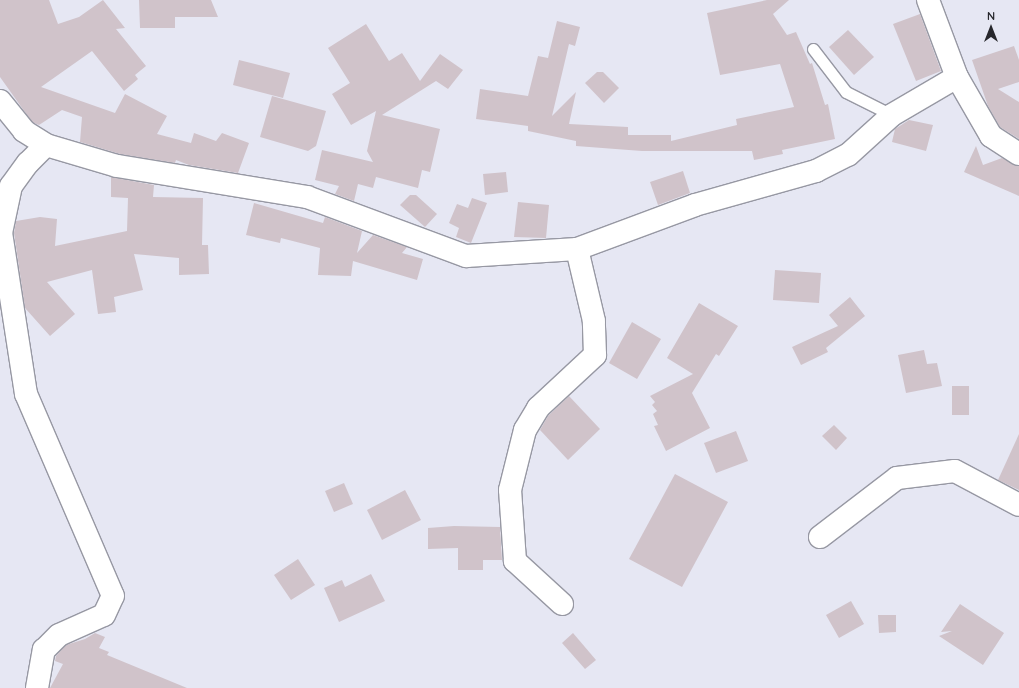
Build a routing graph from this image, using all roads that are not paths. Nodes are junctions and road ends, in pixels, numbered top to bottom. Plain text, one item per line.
1 (928, 0) edge
2 (813, 49) dead end
3 (957, 77) junction
4 (0, 101) edge
5 (892, 115) junction
6 (46, 145) junction
7 (1019, 154) edge
8 (577, 249) junction
9 (1019, 505) edge
10 (820, 537) dead end
11 (562, 604) dead end
12 (37, 688) edge

1 - 3 street
2 - 5 lane
3 - 5 street
3 - 7 street
4 - 6 street
5 - 8 street
6 - 8 street
6 - 12 street
8 - 11 street
9 - 10 street

